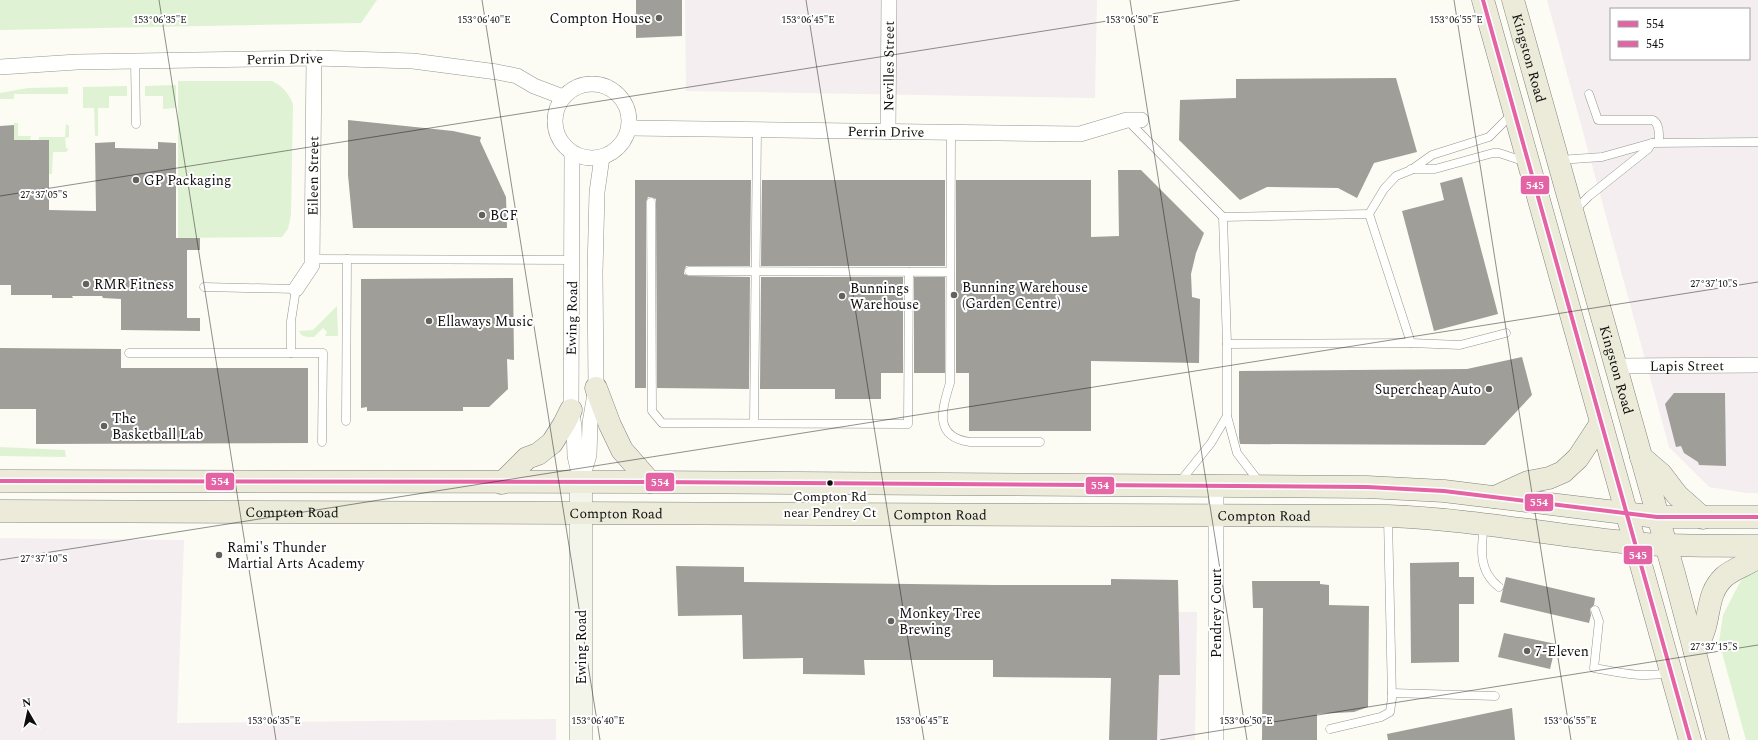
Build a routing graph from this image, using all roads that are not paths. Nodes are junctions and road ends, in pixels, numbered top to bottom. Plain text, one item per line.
1 (889, 0) edge
2 (1483, 0) edge
3 (1513, 0) edge
4 (314, 58) junction
5 (135, 61) junction
6 (0, 67) edge
7 (1590, 94) dead end
8 (563, 98) junction
9 (1513, 112) junction
10 (1134, 120) joint
11 (136, 124) dead end
12 (629, 128) junction
13 (757, 130) junction
14 (888, 132) junction
15 (951, 133) junction
16 (1656, 142) junction
17 (1758, 142) edge
18 (572, 153) junction
19 (602, 157) junction
20 (1558, 160) junction
21 (1528, 163) junction
22 (1411, 170) junction
23 (652, 202) dead end
24 (1573, 212) junction
25 (1369, 214) junction
26 (1223, 217) junction
27 (312, 259) junction
28 (347, 259) junction
29 (572, 260) junction
30 (689, 272) dead end
31 (755, 272) junction
32 (909, 272) junction
33 (950, 272) junction
34 (204, 287) dead end
35 (296, 289) junction
36 (1506, 333) dead end
37 (1411, 343) junction
38 (1228, 344) junction
39 (128, 353) dead end
40 (291, 353) junction
41 (1758, 365) edge
42 (1616, 366) junction
43 (596, 388) junction
44 (571, 410) junction
45 (1227, 416) junction
46 (346, 421) dead end
47 (754, 423) junction
48 (1602, 423) junction
49 (322, 442) dead end
50 (1040, 442) dead end
51 (1641, 457) junction
52 (0, 481) edge
53 (502, 482) junction
54 (581, 482) junction
55 (650, 482) junction
56 (1177, 485) junction
57 (1216, 485) junction
58 (1262, 486) junction
59 (1495, 497) junction
60 (0, 511) edge
61 (582, 512) junction
62 (1627, 514) junction
63 (1216, 515) junction
64 (1388, 516) junction
65 (1657, 517) junction
66 (1758, 517) edge
67 (1703, 518) junction
68 (1484, 524) junction
69 (1635, 543) junction
70 (1665, 545) junction
71 (1758, 546) edge
72 (1758, 556) edge
73 (1499, 587) dead end
74 (1595, 610) dead end
75 (1695, 652) junction
76 (1672, 672) junction
77 (1392, 693) junction
78 (1495, 696) dead end
79 (1330, 729) dead end
80 (581, 740) edge
81 (1216, 740) edge
82 (1690, 740) edge
83 (1718, 740) edge

1 - 14 street, Nevilles Street
2 - 9 main road, Kingston Road
3 - 20 main road, Kingston Road
4 - 5 street, Perrin Drive
4 - 8 street, Perrin Drive
4 - 27 street, Eileen Street
5 - 6 street, Perrin Drive
5 - 11 lane
7 - 16 lane
8 - 12 street
8 - 18 street
9 - 21 main road, Kingston Road
9 - 22 lane
10 - 15 street, Perrin Drive
10 - 26 lane
12 - 13 street, Perrin Drive
12 - 19 street
13 - 14 street, Perrin Drive
13 - 31 lane
14 - 15 street, Perrin Drive
15 - 33 lane
16 - 17 lane
16 - 20 lane
16 - 24 lane
18 - 19 street
18 - 29 street, Ewing Road
19 - 43 street, Ewing Road
20 - 24 main road, Kingston Road
21 - 22 lane
21 - 48 main road, Kingston Road
22 - 25 lane
23 - 47 lane
24 - 42 main road, Kingston Road
25 - 26 lane
25 - 37 lane
26 - 38 lane
27 - 28 lane
27 - 35 street, Eileen Street
28 - 29 lane
28 - 46 lane
29 - 44 street, Ewing Road
30 - 31 lane
31 - 32 lane
31 - 47 lane
32 - 33 lane
32 - 47 lane
33 - 50 lane
34 - 35 lane
35 - 40 lane
36 - 37 lane
37 - 38 lane
38 - 45 lane
39 - 40 lane
40 - 49 lane
41 - 42 street, Lapis Street
42 - 51 main road, Kingston Road
43 - 54 street, Ewing Road
43 - 55 main road
44 - 53 main road
44 - 54 street, Ewing Road
45 - 56 lane
45 - 58 lane
48 - 59 main road
48 - 62 main road, Kingston Road
51 - 65 main road, Kingston Road
51 - 67 main road
52 - 53 main road, Compton Road
53 - 54 main road, Compton Road
54 - 55 main road, Compton Road
54 - 61 main road, Ewing Road
55 - 56 main road, Compton Road
56 - 57 main road, Compton Road
57 - 58 main road, Compton Road
57 - 63 street, Pendrey Court
58 - 59 main road, Compton Road
59 - 62 main road, Compton Road
60 - 61 main road, Compton Road
61 - 63 main road, Compton Road
61 - 80 main road, Ewing Road
62 - 65 main road, Compton Road
62 - 69 main road, Kingston Road
63 - 64 main road, Compton Road
63 - 81 street, Pendrey Court
64 - 68 main road, Compton Road
64 - 77 lane
65 - 67 main road, Compton Road
65 - 70 main road, Kingston Road
66 - 67 main road, Compton Road
68 - 69 main road, Compton Road
68 - 73 lane
69 - 70 main road, Compton Road
69 - 76 main road, Kingston Road
70 - 71 main road, Compton Road
70 - 75 main road, Kingston Road
72 - 75 main road
74 - 76 lane
75 - 83 main road, Kingston Road
76 - 82 main road, Kingston Road
77 - 78 lane
77 - 79 lane

